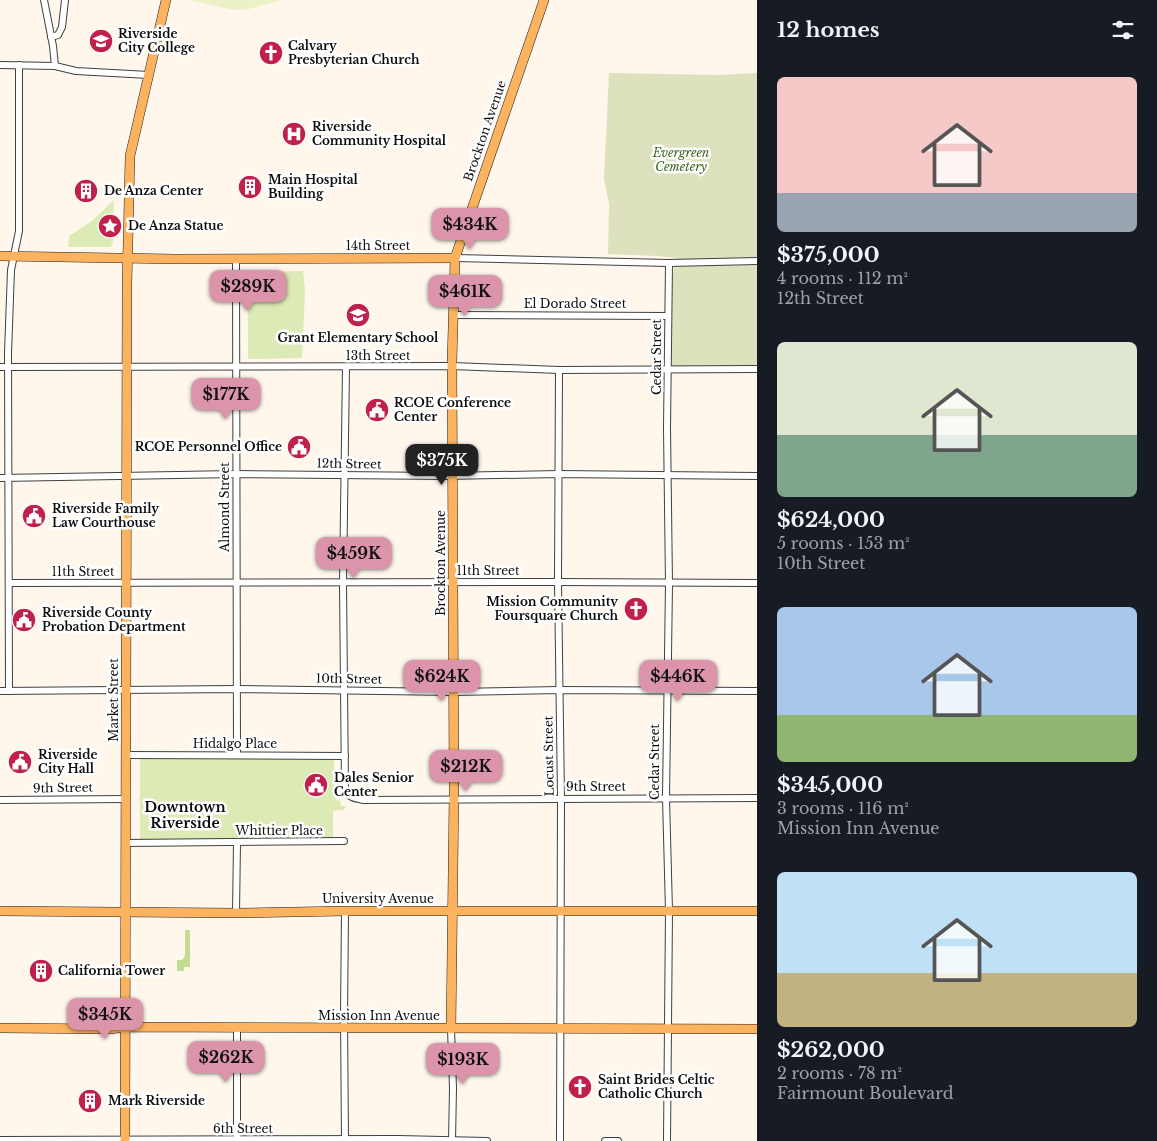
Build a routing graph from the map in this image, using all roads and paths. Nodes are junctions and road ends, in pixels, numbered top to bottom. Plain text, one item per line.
1 (44, 0) edge
2 (65, 0) edge
3 (166, 0) edge
4 (544, 0) edge
5 (51, 37) junction
6 (0, 65) edge
7 (19, 65) junction
8 (55, 66) junction
9 (149, 75) junction
10 (0, 256) edge
11 (14, 256) junction
12 (455, 258) junction
13 (127, 259) junction
14 (236, 259) junction
15 (757, 261) edge
16 (669, 263) junction
17 (453, 315) junction
18 (668, 316) junction
19 (238, 366) junction
20 (452, 366) junction
21 (0, 367) edge
22 (8, 367) junction
23 (346, 367) junction
24 (126, 368) junction
25 (757, 369) edge
26 (559, 370) junction
27 (668, 370) junction
28 (236, 474) junction
29 (558, 474) junction
30 (345, 475) junction
31 (454, 476) junction
32 (668, 476) junction
33 (757, 476) edge
34 (126, 477) junction
35 (0, 478) edge
36 (8, 478) junction
37 (558, 582) junction
38 (126, 583) junction
39 (236, 583) junction
40 (453, 583) junction
41 (757, 583) edge
42 (9, 584) junction
43 (343, 584) junction
44 (669, 584) junction
45 (237, 689) junction
46 (126, 690) junction
47 (343, 690) junction
48 (558, 690) junction
49 (0, 691) edge
50 (9, 691) junction
51 (667, 691) junction
52 (757, 691) edge
53 (453, 692) junction
54 (126, 755) junction
55 (237, 755) junction
56 (345, 756) junction
57 (561, 798) junction
58 (666, 798) junction
59 (757, 798) edge
60 (126, 799) junction
61 (0, 800) edge
62 (454, 800) junction
63 (344, 841) dead end
64 (237, 842) junction
65 (125, 843) junction
66 (0, 911) edge
67 (126, 911) junction
68 (345, 911) junction
69 (451, 911) junction
70 (560, 911) junction
71 (669, 911) junction
72 (757, 911) edge
73 (236, 913) junction
74 (125, 1027) junction
75 (0, 1028) edge
76 (237, 1028) junction
77 (344, 1028) junction
78 (451, 1029) junction
79 (560, 1029) junction
80 (668, 1030) junction
81 (757, 1030) edge
82 (0, 1140) edge
83 (237, 1140) edge
84 (346, 1140) edge
85 (8, 1141) edge
86 (124, 1141) edge
87 (452, 1141) edge
88 (487, 1141) edge
89 (560, 1141) edge
90 (605, 1141) edge
91 (618, 1141) edge
92 (667, 1141) edge

1 - 5 street
2 - 5 street
3 - 9 main road, Market Street
4 - 12 main road, Brockton Avenue
5 - 8 street
6 - 7 street
7 - 8 street
7 - 11 street
8 - 9 street
9 - 13 main road, Market Street
10 - 11 main road, 14th Street
11 - 13 main road, 14th Street
11 - 22 street
12 - 14 main road, 14th Street
12 - 16 street, 14th Street
12 - 17 main road, Brockton Avenue
13 - 14 main road, 14th Street
13 - 24 main road, Market Street
14 - 19 street, Almond Street
15 - 16 street, 14th Street
16 - 18 street, Cedar Street
17 - 18 street, El Dorado Street
17 - 20 main road, Brockton Avenue
18 - 27 street, Cedar Street
19 - 23 street, 13th Street
19 - 24 street, 13th Street
19 - 28 street, Almond Street
20 - 23 street, 13th Street
20 - 26 street, 13th Street
20 - 31 main road, Brockton Avenue
21 - 22 street, 13th Street
22 - 24 street, 13th Street
22 - 36 street
23 - 30 street
24 - 34 main road, Market Street
25 - 27 street, 13th Street
26 - 27 street, 13th Street
26 - 29 street, Locust Street
27 - 32 street, Cedar Street
28 - 30 street, 12th Street
28 - 34 street, 12th Street
28 - 39 street, Almond Street
29 - 31 street, 12th Street
29 - 32 street, 12th Street
29 - 37 street, Locust Street
30 - 31 street, 12th Street
30 - 43 street
31 - 40 main road, Brockton Avenue
32 - 33 street, 12th Street
32 - 44 street, Cedar Street
34 - 36 street, 12th Street
34 - 38 main road, Market Street
35 - 36 street, 12th Street
36 - 42 street
37 - 40 street, 11th Street
37 - 44 street, 11th Street
37 - 48 street, Locust Street
38 - 39 street, 11th Street
38 - 42 street, 11th Street
38 - 46 main road, Market Street
39 - 43 street, 11th Street
39 - 45 street, Almond Street
40 - 43 street, 11th Street
40 - 53 main road, Brockton Avenue
41 - 44 street, 11th Street
42 - 50 street
43 - 47 street
44 - 51 street, Cedar Street
45 - 46 street, 10th Street
45 - 47 street, 10th Street
45 - 55 street, Almond Street
46 - 50 street, 10th Street
46 - 54 main road, Market Street
47 - 53 street, 10th Street
47 - 56 street
48 - 51 street, 10th Street
48 - 53 street, 10th Street
48 - 57 street, Locust Street
49 - 50 street, 10th Street
51 - 52 street, 10th Street
51 - 58 street, Cedar Street
53 - 62 main road, Brockton Avenue
54 - 55 street, Hidalgo Place
54 - 60 main road, Market Street
55 - 56 street, Hidalgo Place
56 - 62 street, 9th Street
57 - 58 street, 9th Street
57 - 62 street, 9th Street
57 - 70 street, Locust Street
58 - 59 street, 9th Street
58 - 71 street, Cedar Street
60 - 61 street, 9th Street
60 - 65 main road, Market Street
62 - 69 main road, Brockton Avenue
63 - 64 street, Whittier Place
64 - 65 street, Whittier Place
64 - 73 street
65 - 67 main road, Market Street
66 - 67 main road, University Avenue
67 - 73 main road, University Avenue
67 - 74 main road, Market Street
68 - 69 main road, University Avenue
68 - 73 main road, University Avenue
68 - 77 street
69 - 70 main road, University Avenue
69 - 78 main road, Brockton Avenue
70 - 71 main road, University Avenue
70 - 79 street, Locust Street
71 - 72 main road, University Avenue
71 - 80 street, Cedar Street
74 - 75 main road, Mission Inn Avenue
74 - 76 main road, Mission Inn Avenue
74 - 86 main road, Market Street
76 - 77 main road, Mission Inn Avenue
76 - 83 street
77 - 78 main road, Mission Inn Avenue
77 - 84 street
78 - 79 main road, Mission Inn Avenue
78 - 87 street, Brockton Avenue
79 - 80 main road, Mission Inn Avenue
79 - 89 street, Locust Street
80 - 81 main road, Mission Inn Avenue
80 - 92 street, Cedar Street
82 - 85 street, 6th Street
83 - 84 street, 6th Street
83 - 86 street, 6th Street
84 - 87 street, 6th Street
85 - 86 street, 6th Street
87 - 88 street, 6th Street
90 - 91 street

